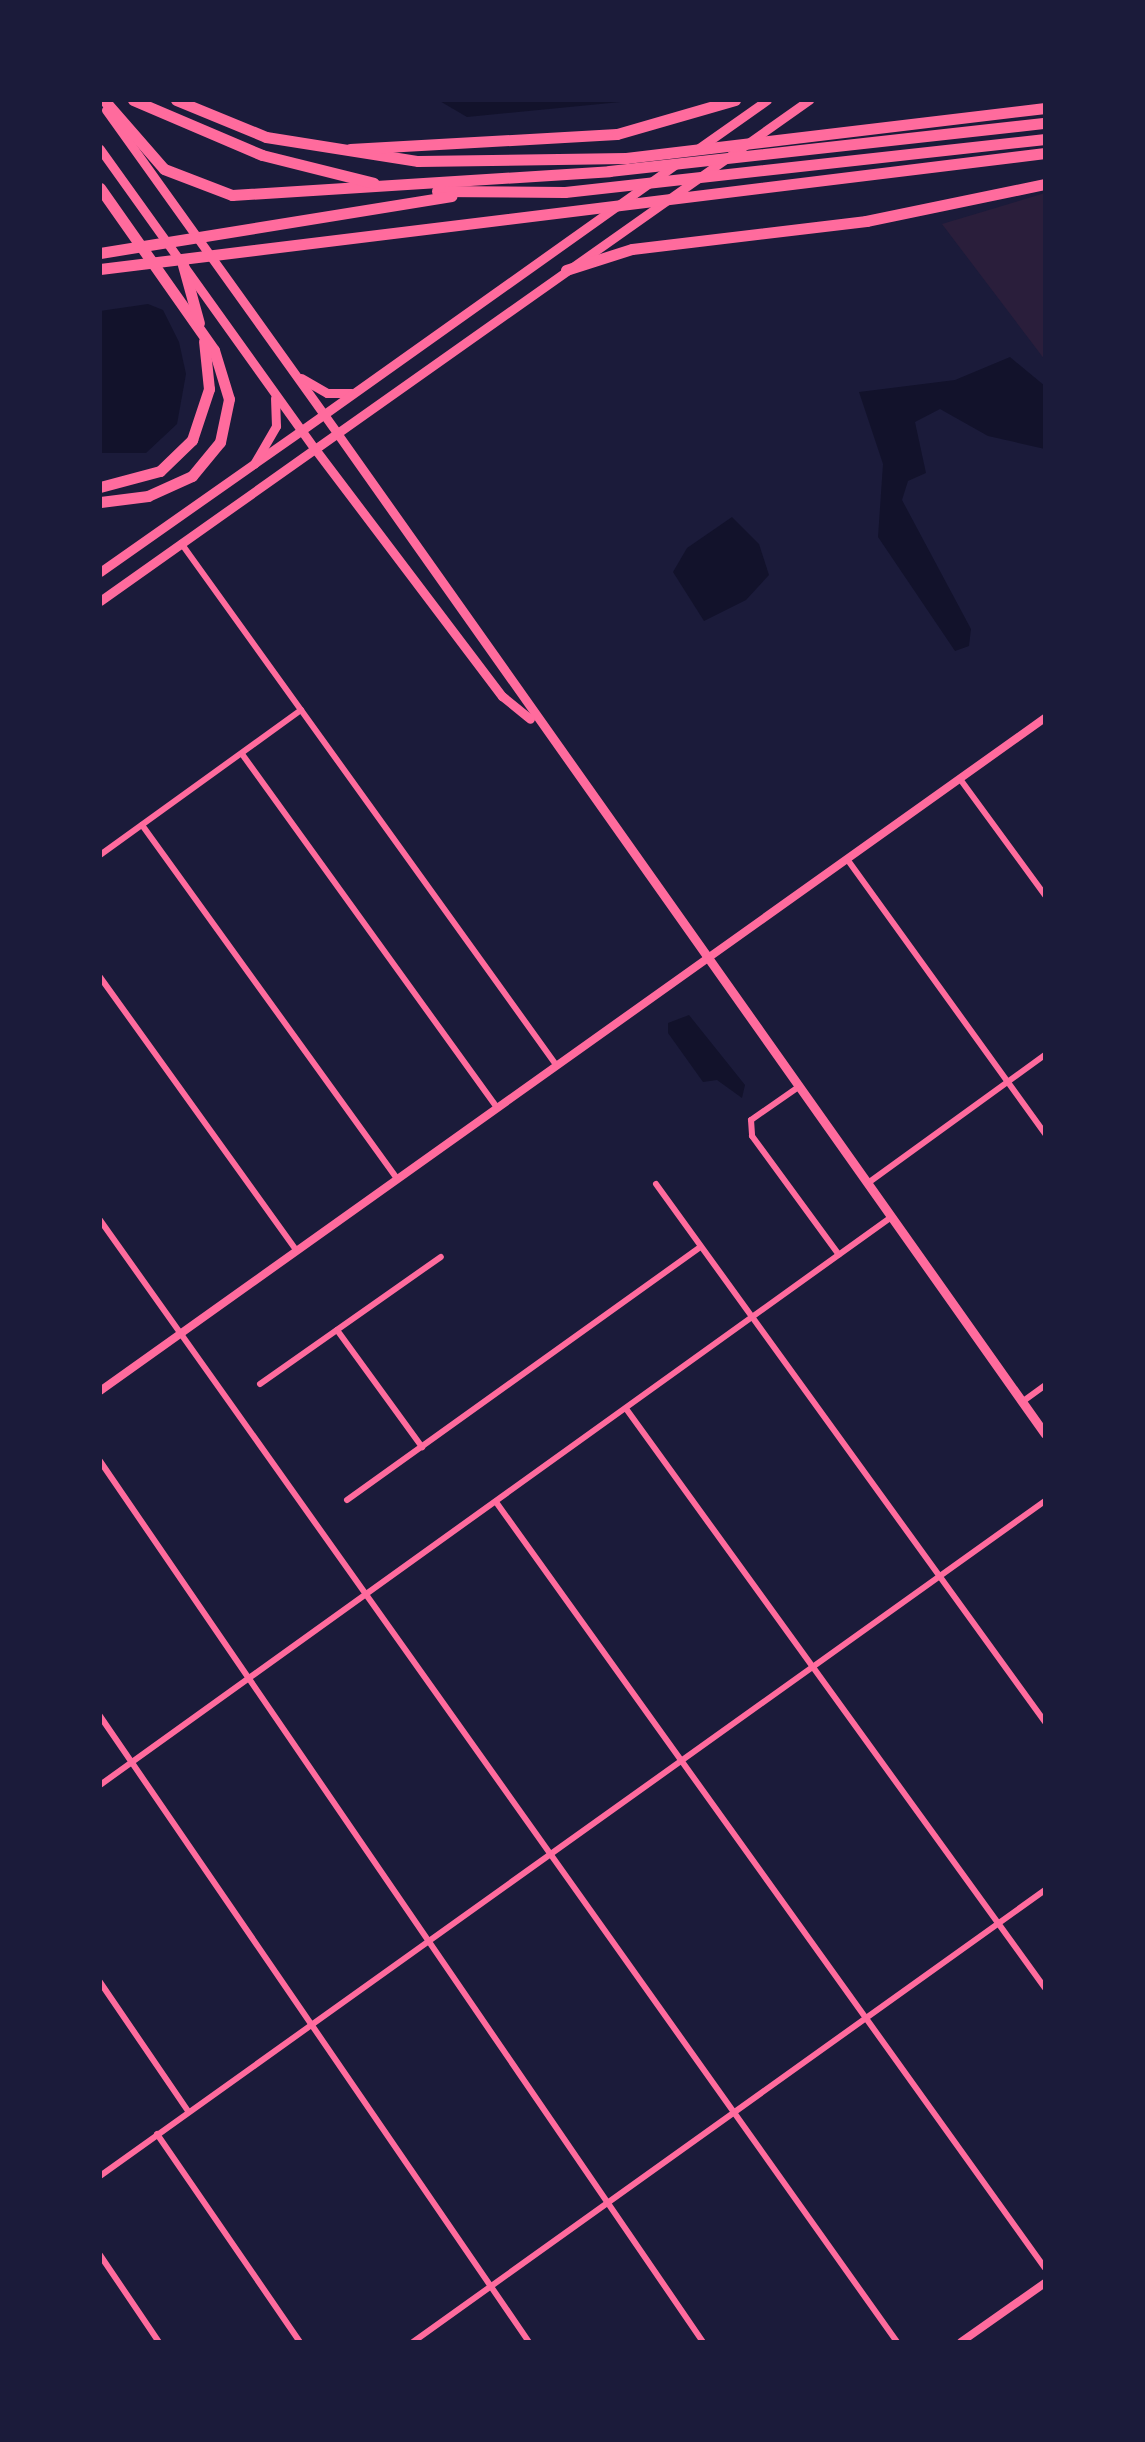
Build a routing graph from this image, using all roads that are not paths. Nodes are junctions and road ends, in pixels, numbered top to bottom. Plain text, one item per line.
1 (134, 100) edge
2 (176, 100) edge
3 (736, 100) edge
4 (767, 100) edge
5 (809, 100) edge
6 (102, 101) edge
7 (1045, 108) edge
8 (1045, 123) edge
9 (1045, 140) edge
10 (314, 148) junction
11 (100, 149) edge
12 (1045, 153) edge
13 (608, 171) junction
14 (1045, 184) edge
15 (100, 188) edge
16 (100, 253) edge
17 (183, 265) junction
18 (100, 269) edge
19 (566, 270) junction
20 (291, 370) junction
21 (273, 390) junction
22 (355, 392) junction
23 (323, 415) junction
24 (302, 430) junction
25 (337, 433) junction
26 (315, 449) junction
27 (254, 464) junction
28 (100, 488) edge
29 (100, 502) edge
30 (181, 543) junction
31 (100, 572) edge
32 (100, 601) edge
33 (301, 710) junction
34 (1045, 718) edge
35 (536, 724) junction
36 (242, 754) junction
37 (960, 779) junction
38 (142, 826) junction
39 (100, 855) edge
40 (847, 859) junction
41 (1045, 895) edge
42 (707, 962) junction
43 (100, 977) edge
44 (1045, 1055) edge
45 (557, 1066) junction
46 (1008, 1083) junction
47 (796, 1088) junction
48 (497, 1108) junction
49 (1045, 1134) edge
50 (397, 1179) junction
51 (656, 1184) dead end
52 (866, 1185) junction
53 (890, 1218) junction
54 (100, 1220) edge
55 (701, 1246) junction
56 (297, 1250) junction
57 (441, 1256) dead end
58 (839, 1256) junction
59 (753, 1318) junction
60 (337, 1330) junction
61 (182, 1333) junction
62 (260, 1384) dead end
63 (1045, 1385) edge
64 (100, 1391) edge
65 (1022, 1402) junction
66 (626, 1409) junction
67 (1045, 1434) edge
68 (422, 1446) junction
69 (100, 1460) edge
70 (347, 1500) dead end
71 (1045, 1500) edge
72 (496, 1502) junction
73 (940, 1576) junction
74 (369, 1593) junction
75 (814, 1666) junction
76 (249, 1678) junction
77 (100, 1716) edge
78 (1045, 1722) edge
79 (684, 1759) junction
80 (132, 1762) junction
81 (100, 1786) edge
82 (552, 1853) junction
83 (1045, 1890) edge
84 (999, 1923) junction
85 (428, 1941) junction
86 (100, 1982) edge
87 (1045, 1988) edge
88 (867, 2017) junction
89 (311, 2025) junction
90 (736, 2111) junction
91 (188, 2112) junction
92 (157, 2134) junction
93 (100, 2176) edge
94 (608, 2202) junction
95 (100, 2256) edge
96 (1045, 2268) edge
97 (1045, 2284) edge
98 (491, 2286) junction
99 (159, 2342) edge
100 (300, 2342) edge
101 (413, 2342) edge
102 (529, 2342) edge
103 (704, 2342) edge
104 (897, 2342) edge
105 (961, 2342) edge

1 - 9 highway
2 - 10 highway
3 - 10 highway
4 - 22 main road
5 - 19 main road
6 - 13 highway
6 - 20 main road
7 - 10 highway
8 - 13 highway
11 - 17 main road
12 - 18 highway
13 - 16 highway
14 - 19 highway
15 - 29 highway
17 - 21 main road
17 - 28 highway
19 - 25 main road
20 - 22 main road
20 - 23 main road
21 - 24 main road
21 - 27 main road
22 - 23 main road
23 - 24 main road
23 - 25 main road
24 - 26 main road
24 - 27 main road
25 - 26 main road
25 - 35 main road
26 - 30 main road
26 - 35 main road
27 - 31 main road
30 - 32 main road
30 - 33 street
33 - 36 street
33 - 45 street
34 - 37 street
35 - 42 main road
36 - 38 street
36 - 48 street
37 - 40 street
37 - 41 street
38 - 39 street
38 - 50 street
40 - 42 street
40 - 46 street
42 - 45 street
42 - 47 main road
43 - 56 street
44 - 46 street
45 - 48 street
46 - 49 street
46 - 52 street
47 - 52 main road
47 - 58 street
48 - 50 street
50 - 56 street
51 - 55 street
52 - 53 main road
53 - 58 street
53 - 65 main road
54 - 61 street
55 - 59 street
55 - 68 street
56 - 61 street
57 - 60 street
58 - 59 street
59 - 66 street
59 - 73 street
60 - 62 street
60 - 68 street
61 - 64 street
61 - 74 street
63 - 65 street
65 - 67 main road
66 - 72 street
66 - 75 street
68 - 70 street
69 - 76 street
71 - 73 street
72 - 74 street
72 - 79 street
73 - 75 street
73 - 78 street
74 - 76 street
74 - 82 street
75 - 79 street
75 - 84 street
76 - 80 street
76 - 85 street
77 - 80 street
79 - 82 street
79 - 88 street
80 - 81 street
80 - 89 street
82 - 85 street
82 - 90 street
83 - 84 street
84 - 87 street
84 - 88 street
85 - 89 street
85 - 94 street
86 - 91 street
88 - 90 street
88 - 96 street
89 - 91 street
89 - 98 street
90 - 94 street
90 - 104 street
91 - 92 street
92 - 93 street
92 - 100 street
94 - 98 street
94 - 103 street
95 - 99 street
97 - 105 street
98 - 101 street
98 - 102 street

